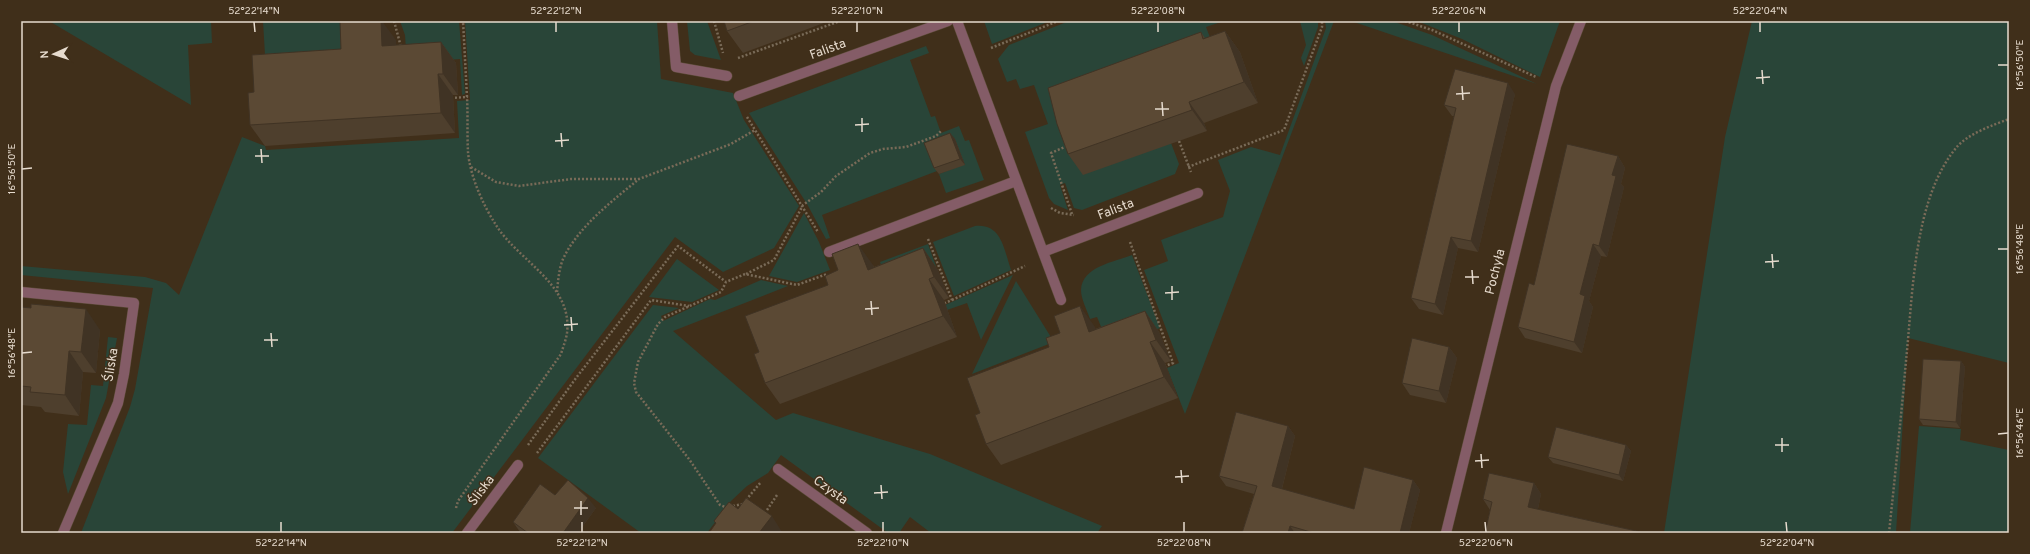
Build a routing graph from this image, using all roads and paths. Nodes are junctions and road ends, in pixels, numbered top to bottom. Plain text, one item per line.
1 (394, 21) edge
2 (463, 21) edge
3 (672, 21) edge
4 (714, 21) edge
5 (840, 21) edge
6 (948, 21) edge
7 (957, 21) edge
8 (1058, 21) edge
9 (1322, 21) edge
10 (1405, 21) edge
11 (1581, 21) edge
12 (401, 52) edge
13 (724, 55) edge
14 (970, 56) junction
15 (733, 60) dead end
16 (727, 76) dead end
17 (1556, 86) junction
18 (739, 96) joint
19 (467, 97) junction
20 (451, 98) dead end
21 (2009, 119) edge
22 (755, 130) junction
23 (941, 130) dead end
24 (1179, 141) edge
25 (1072, 145) edge
26 (1185, 158) dead end
27 (471, 166) junction
28 (1188, 167) dead end
29 (1191, 172) dead end
30 (1184, 175) dead end
31 (639, 178) junction
32 (1016, 181) junction
33 (1198, 193) dead end
34 (1048, 204) dead end
35 (803, 205) junction
36 (1079, 214) dead end
37 (1072, 215) junction
38 (920, 218) junction
39 (1122, 222) junction
40 (829, 252) joint
41 (1044, 254) junction
42 (746, 274) junction
43 (826, 275) edge
44 (726, 282) junction
45 (21, 292) edge
46 (557, 292) junction
47 (952, 300) junction
48 (1061, 300) dead end
49 (945, 303) dead end
50 (689, 306) junction
51 (1165, 366) dead end
52 (538, 452) dead end
53 (518, 465) joint
54 (778, 469) joint
55 (455, 514) dead end
56 (63, 533) edge
57 (467, 533) edge
58 (867, 533) edge
59 (1446, 533) edge
60 (1889, 533) edge

1 - 12 path
2 - 19 path
3 - 16 street
4 - 13 path
5 - 15 path
6 - 18 street, Falista
7 - 14 street
8 - 14 path
9 - 28 path
10 - 17 path
11 - 17 street, Pochyła
14 - 32 street
17 - 59 street, Pochyła
18 - 22 path
19 - 20 path
19 - 27 path
21 - 60 path
22 - 31 path
22 - 35 path
23 - 35 path
24 - 26 path
25 - 37 path
27 - 31 path
27 - 46 path
29 - 30 path
31 - 46 path
32 - 38 street
32 - 41 street
33 - 39 street, Falista
34 - 37 path
35 - 40 path
35 - 42 path
36 - 37 path
38 - 40 street
38 - 47 path
39 - 41 street, Falista
39 - 51 path
41 - 47 path
41 - 48 street
42 - 43 path
42 - 44 path
44 - 50 path
44 - 53 path
45 - 56 street, Śliska
46 - 55 path
47 - 49 path
50 - 52 path
50 - 54 path
53 - 57 street, Śliska
54 - 58 street, Czysta

